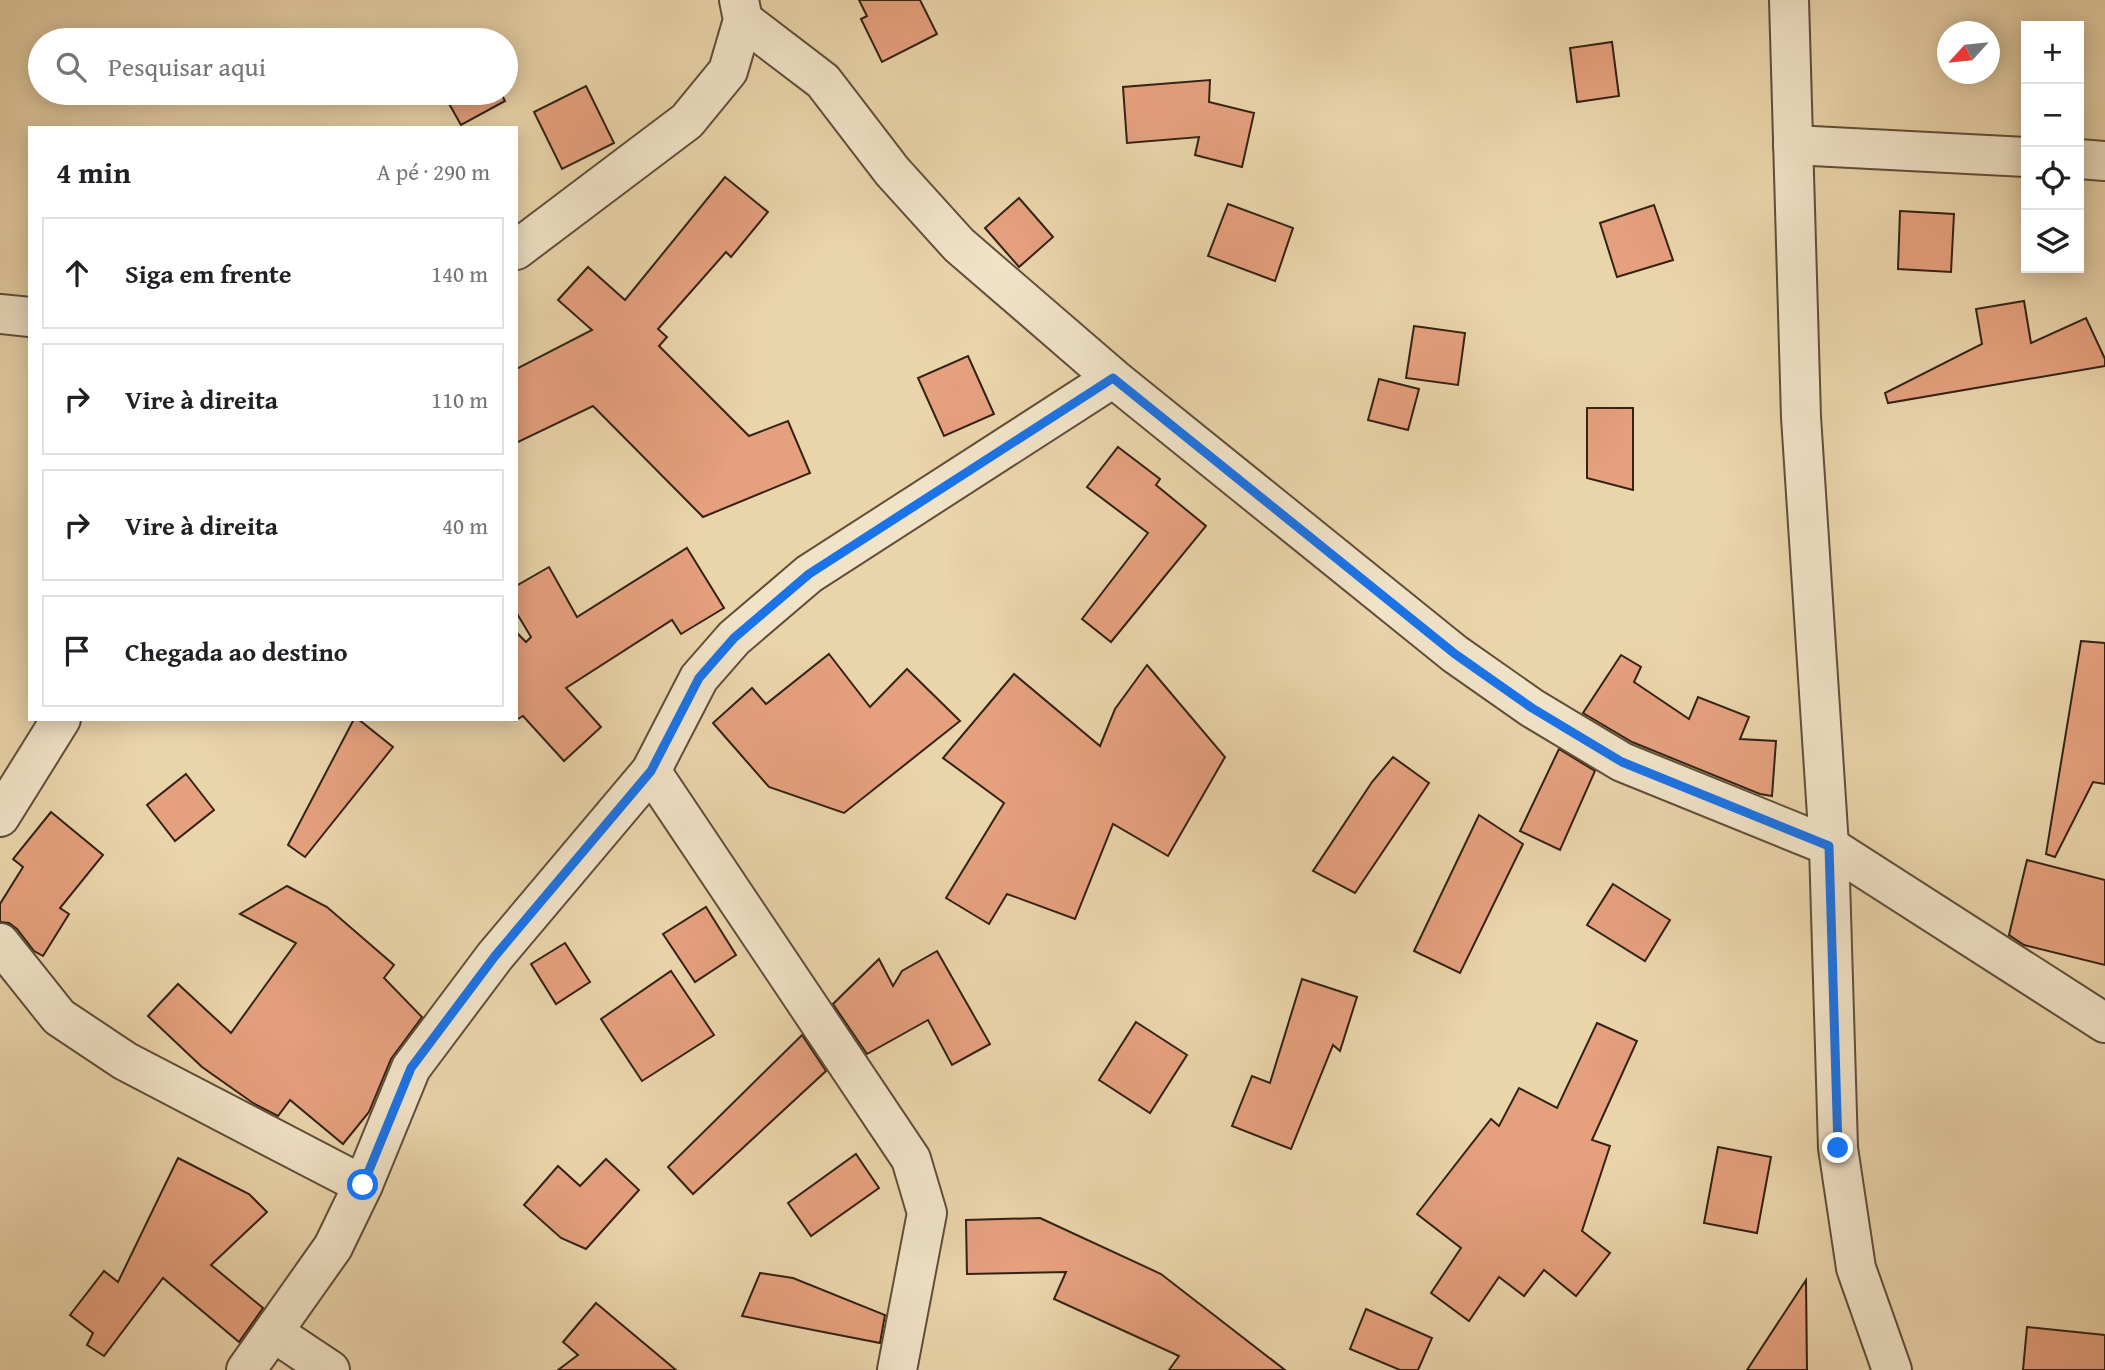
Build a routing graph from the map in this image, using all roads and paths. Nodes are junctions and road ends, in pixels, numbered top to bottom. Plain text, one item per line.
1 (1789, 0) edge
2 (741, 10) edge
3 (1793, 145) junction
4 (2021, 157) edge
5 (2084, 159) edge
6 (2105, 161) edge
7 (518, 248) edge
8 (0, 314) edge
9 (28, 317) edge
10 (1113, 378) junction
11 (60, 721) edge
12 (651, 771) junction
13 (0, 817) edge
14 (1829, 846) junction
15 (0, 943) edge
16 (2105, 1023) edge
17 (363, 1185) junction
18 (273, 1332) junction
19 (246, 1370) edge
20 (330, 1370) edge
21 (897, 1370) edge
22 (1892, 1370) edge

1 - 3 street
2 - 7 street
2 - 10 street
3 - 4 street
3 - 14 street
5 - 6 street
8 - 9 street
10 - 12 street
10 - 14 street
11 - 13 street
12 - 17 street
12 - 21 street
14 - 16 street
14 - 22 street
15 - 17 street
17 - 18 street
18 - 19 street
18 - 20 street

